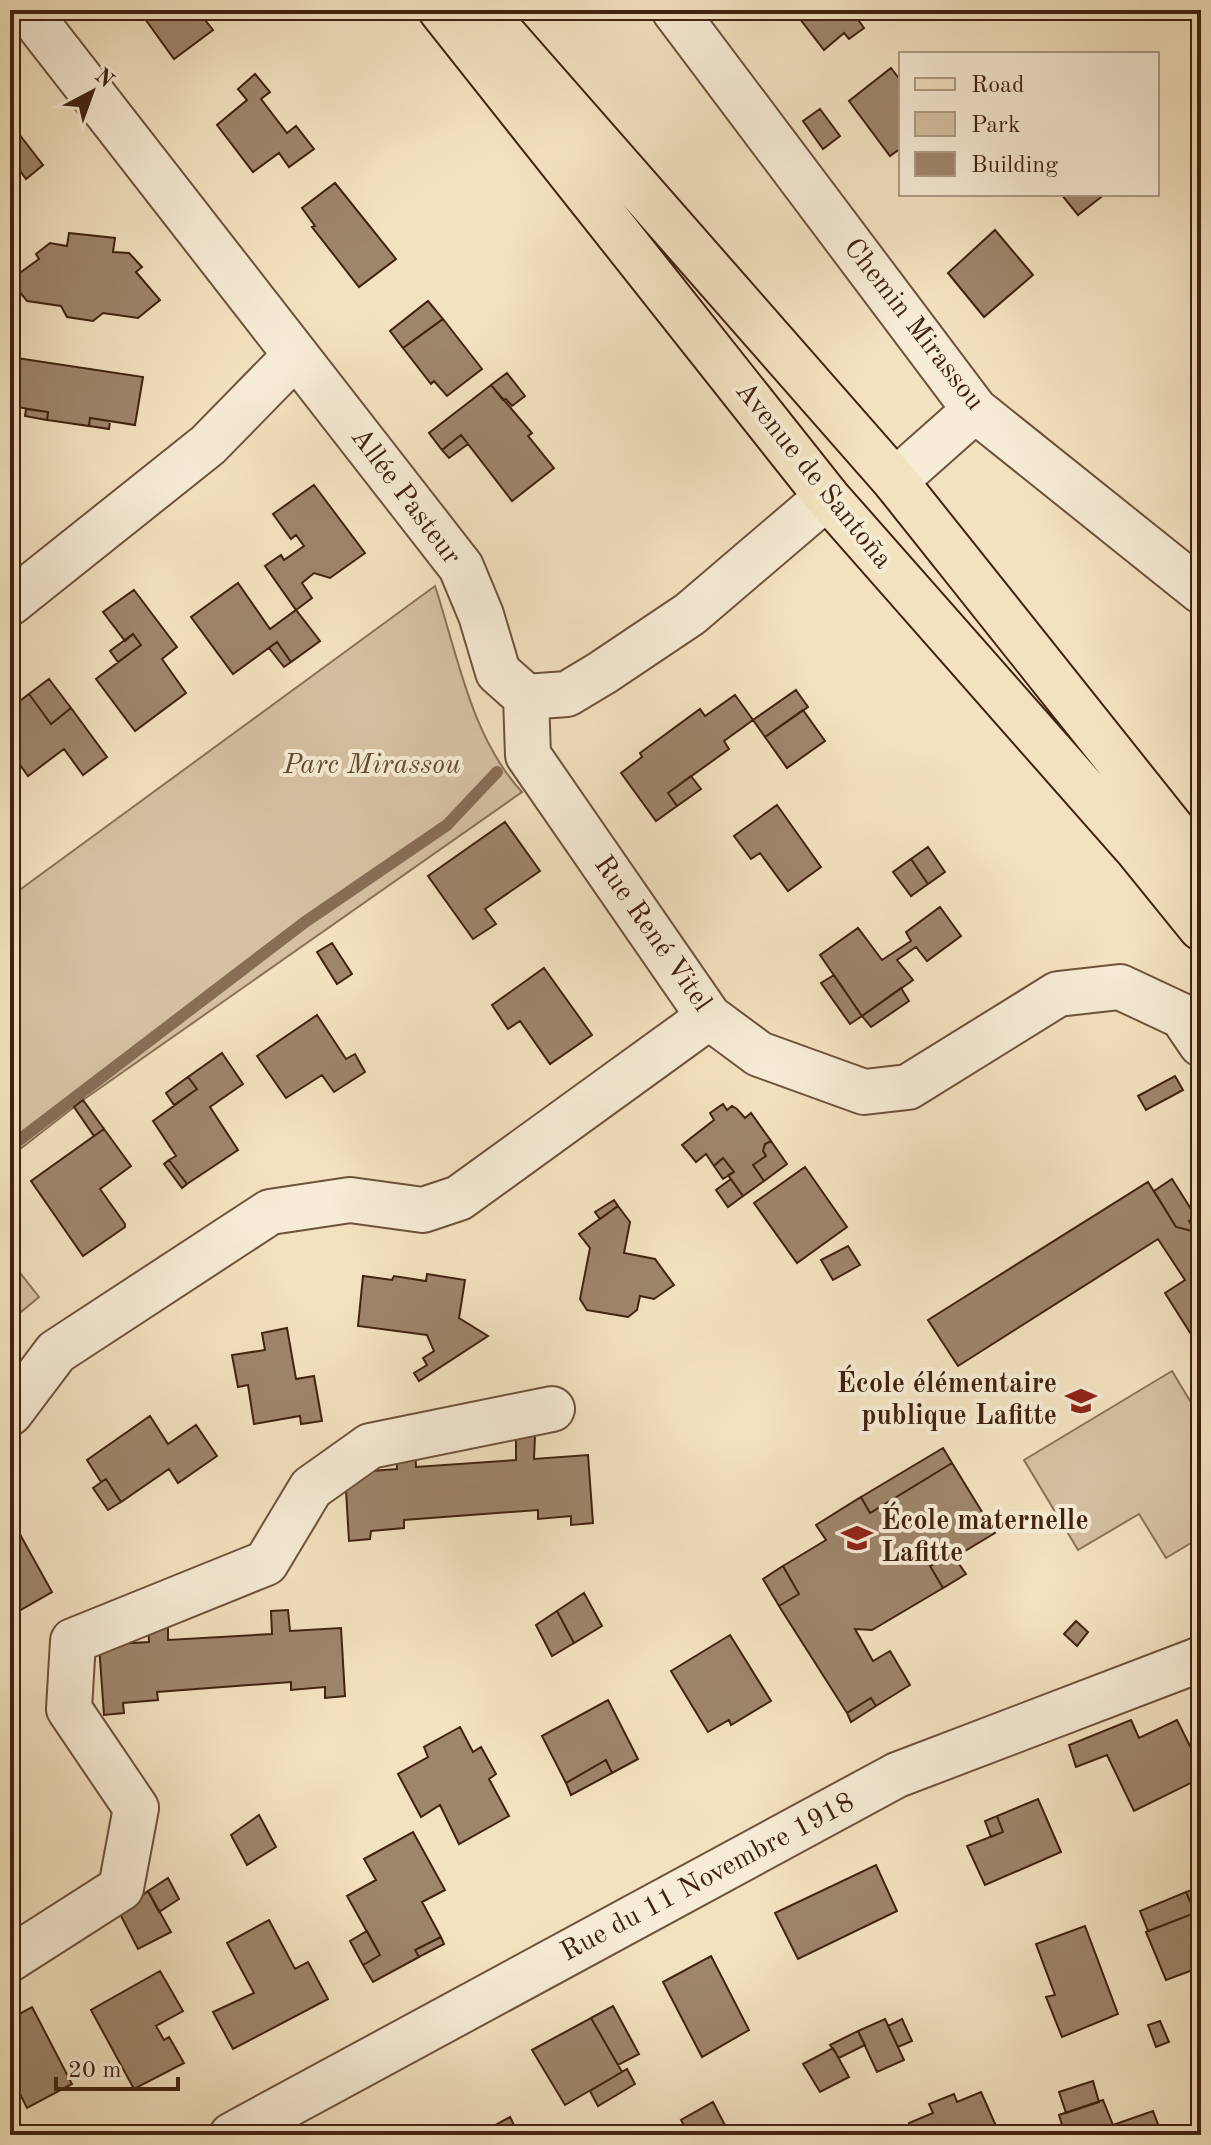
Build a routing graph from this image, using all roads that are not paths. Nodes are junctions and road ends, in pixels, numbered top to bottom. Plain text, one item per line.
1 (27, 10) edge
2 (441, 10) edge
3 (482, 10) edge
4 (674, 10) edge
5 (583, 189) junction
6 (296, 355) junction
7 (975, 410) junction
8 (895, 481) junction
9 (827, 497) junction
10 (1201, 591) edge
11 (10, 603) edge
12 (526, 697) junction
13 (1201, 865) edge
14 (1201, 928) edge
15 (709, 1017) junction
16 (1201, 1044) edge
17 (552, 1409) dead end
18 (10, 1413) edge
19 (1201, 1659) edge
20 (10, 1959) edge
21 (232, 2135) edge

1 - 6 street, Allée Pasteur
2 - 5 main road, Avenue de Santoña
3 - 8 main road, Avenue de Santoña
4 - 7 street, Chemin Mirassou
5 - 8 main road
5 - 9 main road, Avenue de Santoña
6 - 11 street
6 - 12 street, Allée Pasteur
7 - 8 street
7 - 10 street, Chemin Mirassou
8 - 13 main road, Avenue de Santoña
9 - 12 street
9 - 14 main road, Avenue de Santoña
12 - 15 street, Rue René Vitel
15 - 16 street, Rue René Vitel
15 - 18 street
17 - 20 street
19 - 21 street, Rue du 11 Novembre 1918

